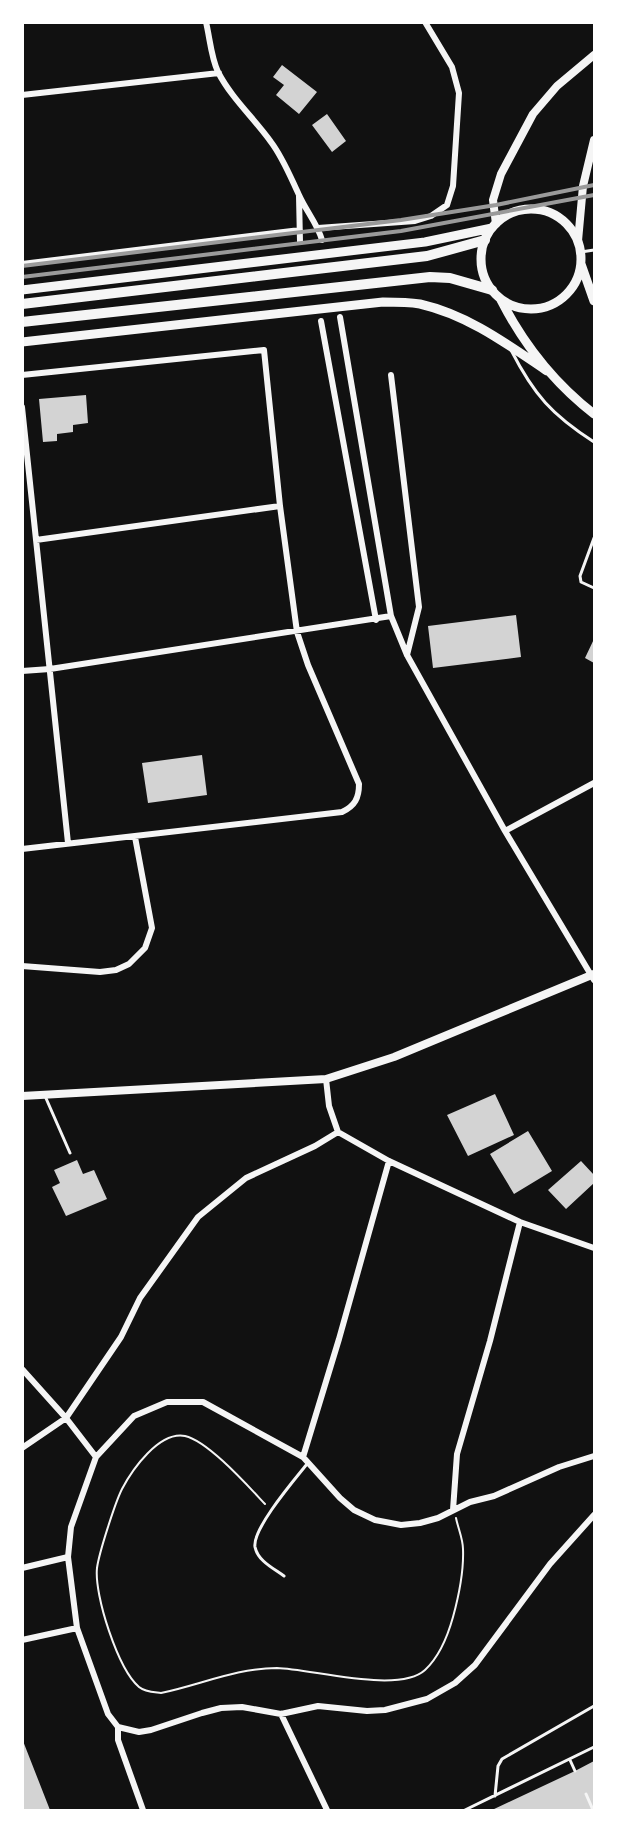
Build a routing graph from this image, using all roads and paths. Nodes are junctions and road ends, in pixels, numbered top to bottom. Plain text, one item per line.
1 (206, 22) edge
2 (425, 22) edge
3 (594, 55) edge
4 (219, 73) junction
5 (22, 95) edge
6 (594, 141) edge
7 (299, 195) junction
8 (494, 226) junction
9 (318, 228) junction
10 (300, 230) junction
11 (322, 240) dead end
12 (485, 240) junction
13 (578, 241) junction
14 (300, 242) dead end
15 (594, 250) edge
16 (580, 252) junction
17 (581, 263) junction
18 (22, 264) edge
19 (22, 290) edge
20 (492, 290) junction
21 (501, 300) junction
22 (594, 301) edge
23 (22, 304) edge
24 (340, 317) dead end
25 (321, 321) dead end
26 (22, 322) edge
27 (22, 342) edge
28 (507, 344) junction
29 (547, 371) junction
30 (22, 375) edge
31 (391, 375) dead end
32 (22, 407) edge
33 (594, 414) edge
34 (594, 442) edge
35 (280, 506) junction
36 (594, 538) edge
37 (36, 540) junction
38 (594, 588) edge
39 (391, 616) junction
40 (376, 620) junction
41 (297, 632) junction
42 (407, 655) junction
43 (50, 669) junction
44 (22, 671) edge
45 (594, 783) edge
46 (505, 831) junction
47 (135, 837) junction
48 (68, 843) junction
49 (22, 849) edge
50 (22, 966) edge
51 (594, 976) edge
52 (326, 1079) junction
53 (44, 1095) junction
54 (22, 1096) edge
55 (338, 1132) junction
56 (70, 1153) dead end
57 (388, 1161) junction
58 (520, 1222) junction
59 (594, 1248) edge
60 (22, 1370) edge
61 (66, 1418) junction
62 (22, 1448) edge
63 (594, 1456) edge
64 (96, 1457) junction
65 (306, 1460) junction
66 (453, 1510) junction
67 (271, 1511) junction
68 (594, 1515) edge
69 (68, 1557) junction
70 (22, 1568) edge
71 (284, 1576) dead end
72 (77, 1628) junction
73 (23, 1638) edge
74 (594, 1706) edge
75 (281, 1714) junction
76 (118, 1727) junction
77 (594, 1747) edge
78 (570, 1760) junction
79 (575, 1771) dead end
80 (586, 1794) dead end
81 (495, 1796) junction
82 (143, 1810) edge
83 (327, 1810) edge
84 (465, 1810) edge
85 (593, 1810) edge

1 - 4 street
2 - 9 street
3 - 8 main road
4 - 5 street
4 - 7 street
6 - 13 main road
7 - 9 street
7 - 10 street
8 - 12 main road
8 - 13 main road
8 - 19 main road
9 - 11 street
10 - 14 street
10 - 18 street
12 - 20 main road
12 - 23 highway
13 - 16 main road
15 - 16 lane
16 - 17 main road
17 - 21 main road
17 - 22 main road
20 - 21 main road
20 - 26 highway
21 - 29 main road
24 - 39 street
25 - 40 street
27 - 28 main road
28 - 29 main road
28 - 34 lane
29 - 33 main road
30 - 35 street
31 - 42 street
32 - 37 street
35 - 37 street
35 - 41 street
36 - 38 lane
37 - 43 street
39 - 40 street
39 - 42 street
40 - 41 street
41 - 43 street
41 - 47 street
42 - 46 street
43 - 44 street
43 - 48 street
45 - 46 street
46 - 51 street
47 - 48 street
47 - 50 street
48 - 49 street
51 - 52 main road
52 - 53 main road
52 - 55 street
53 - 54 main road
53 - 56 lane
55 - 57 street
55 - 61 street
57 - 58 street
57 - 65 street
58 - 59 street
58 - 66 street
60 - 61 street
61 - 62 street
61 - 64 street
63 - 66 street
64 - 65 street
64 - 69 street
65 - 66 street
65 - 67 lane
66 - 67 path
67 - 71 lane
68 - 75 street
69 - 70 street
69 - 72 street
72 - 73 street
72 - 76 street
74 - 81 lane
75 - 76 street
75 - 83 street
76 - 82 street
77 - 78 lane
78 - 79 lane
78 - 81 lane
80 - 85 lane
81 - 84 lane

